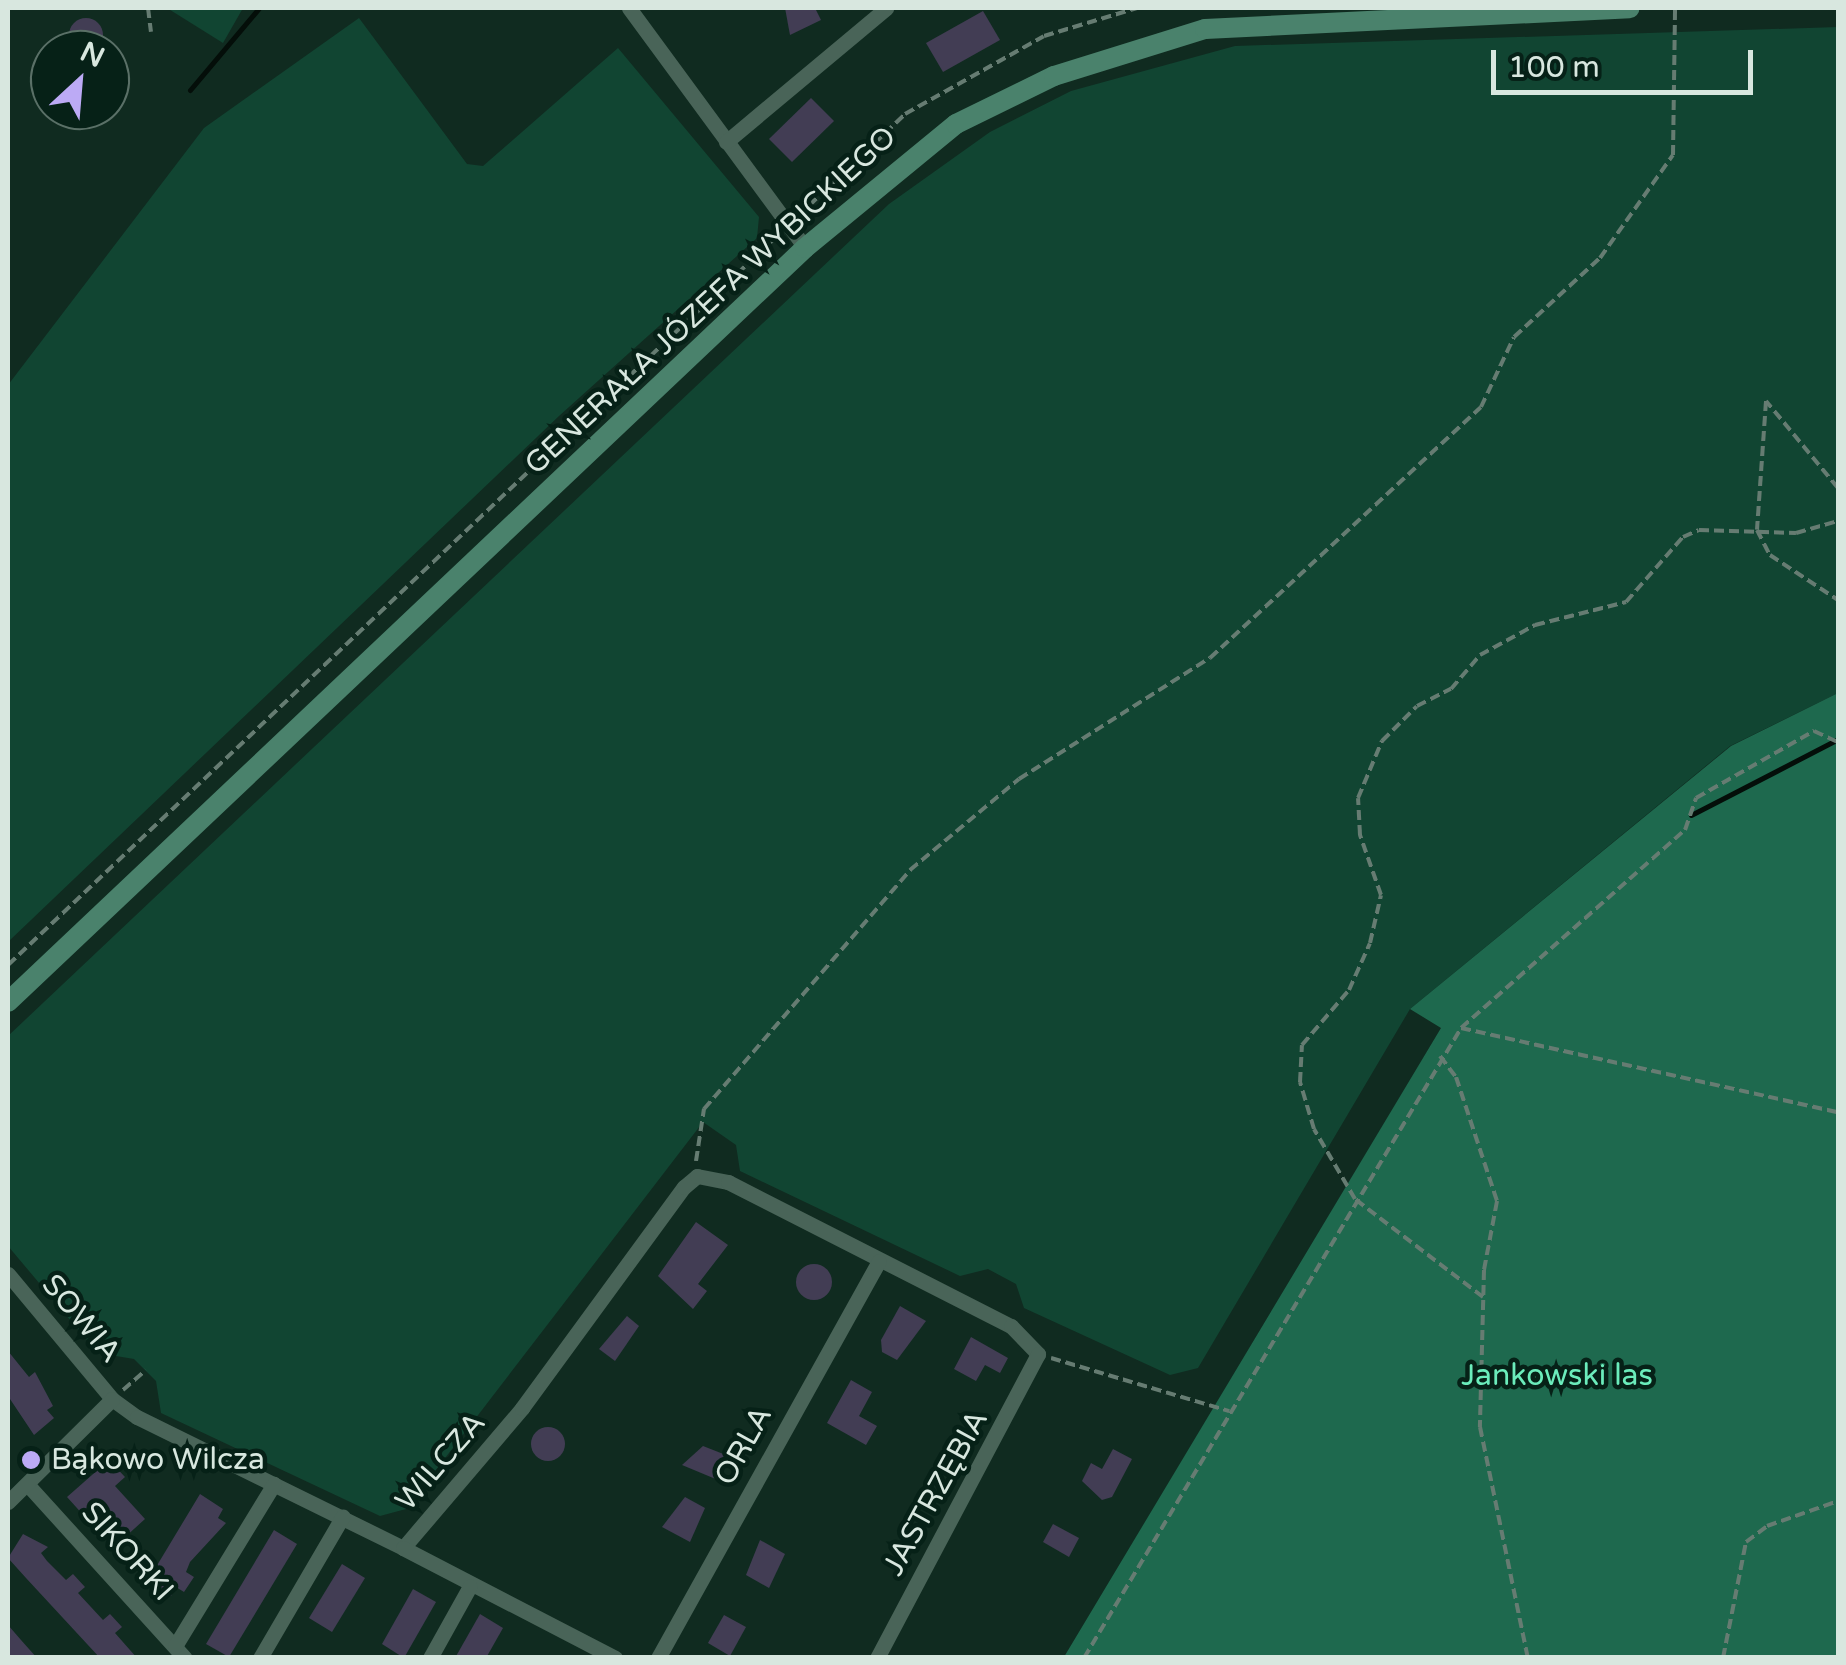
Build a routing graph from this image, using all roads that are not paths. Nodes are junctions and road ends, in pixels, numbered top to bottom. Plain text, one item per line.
1 (629, 8) edge
2 (886, 8) edge
3 (1629, 8) edge
4 (726, 142) junction
5 (805, 248) junction
6 (8, 1002) edge
7 (879, 1260) junction
8 (8, 1274) edge
9 (112, 1399) junction
10 (28, 1484) junction
11 (274, 1484) junction
12 (8, 1502) edge
13 (344, 1516) junction
14 (404, 1548) junction
15 (470, 1586) junction
16 (180, 1652) edge
17 (260, 1658) edge
18 (430, 1658) edge
19 (616, 1658) edge
20 (658, 1658) edge
21 (877, 1658) edge

1 - 4 street
2 - 4 street
3 - 5 main road, GENERAŁA JÓZEFA WYBICKIEGO
4 - 5 street
5 - 6 main road, GENERAŁA JÓZEFA WYBICKIEGO
7 - 14 street, WILCZA
7 - 20 street, ORLA
7 - 21 street, JASTRZĘBIA
8 - 9 street, SOWIA
9 - 10 street
9 - 11 street, WILCZA
10 - 12 street
10 - 16 street, SIKORKI
11 - 13 street, WILCZA
11 - 16 street
13 - 14 street, WILCZA
13 - 17 street
14 - 15 street
15 - 18 street
15 - 19 street

